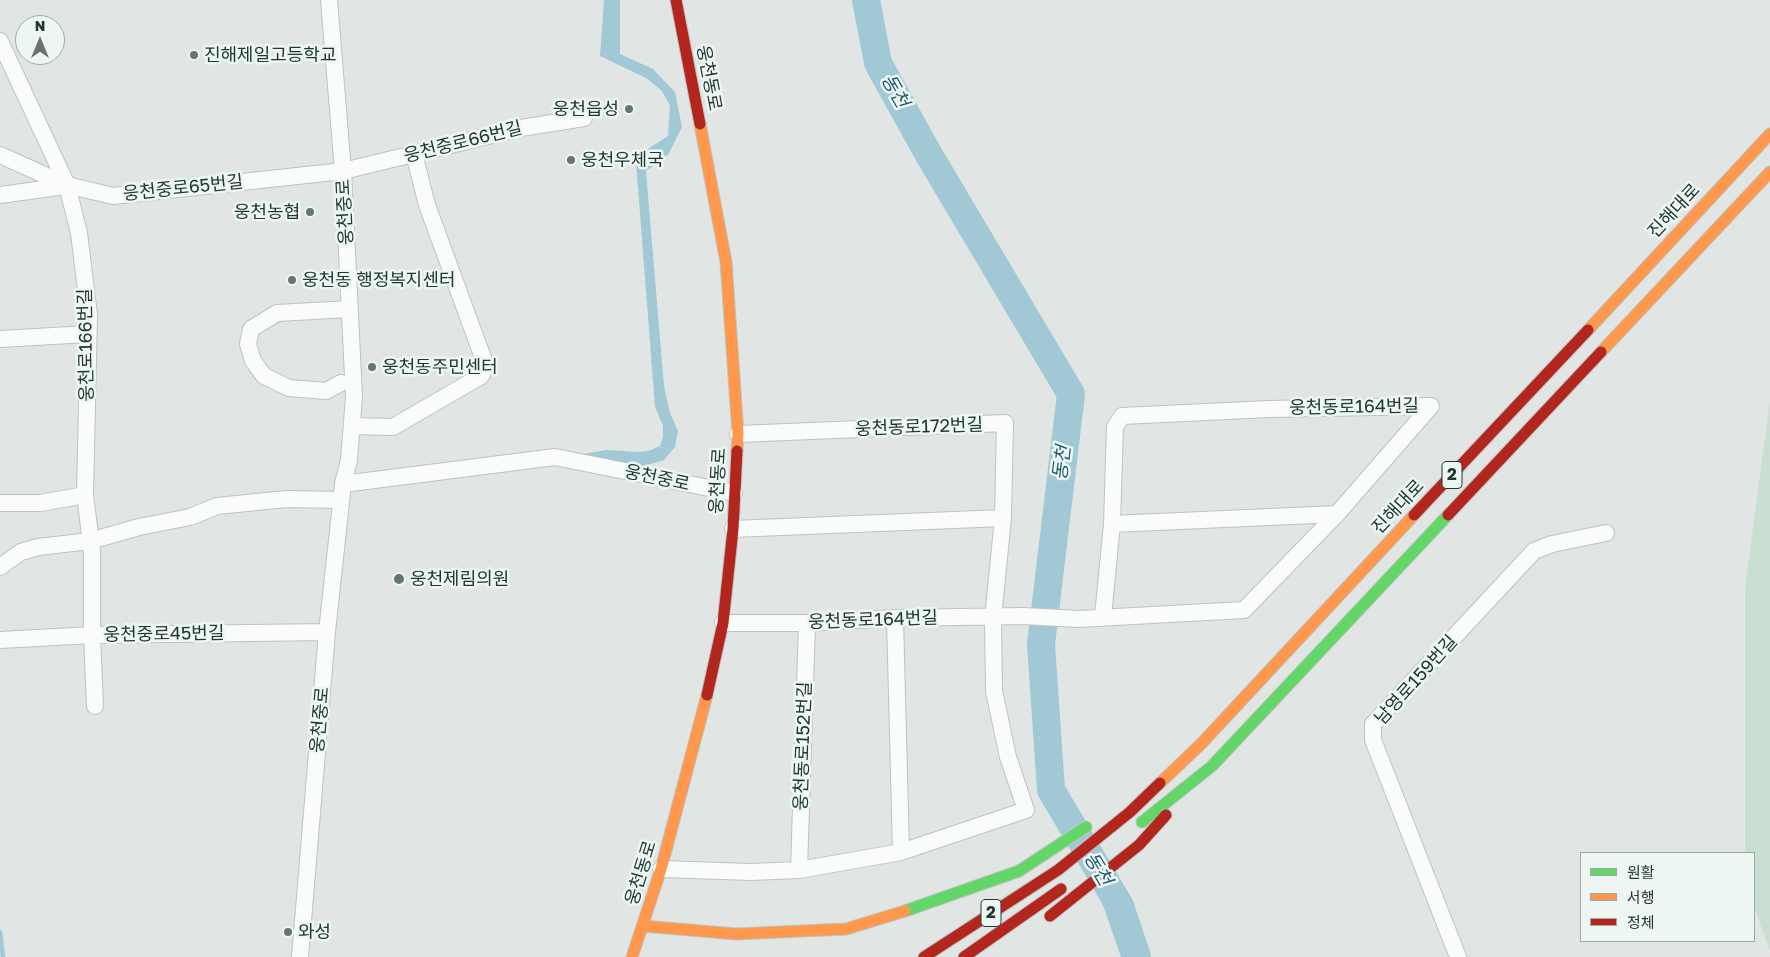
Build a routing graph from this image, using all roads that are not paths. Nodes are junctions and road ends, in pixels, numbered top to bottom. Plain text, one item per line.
1 (329, 0) edge
2 (676, 0) edge
3 (0, 41) edge
4 (584, 118) dead end
5 (1770, 134) edge
6 (414, 154) junction
7 (0, 155) edge
8 (343, 170) junction
9 (1770, 172) edge
10 (67, 185) junction
11 (0, 195) edge
12 (350, 309) junction
13 (88, 334) junction
14 (0, 339) edge
15 (341, 383) dead end
16 (352, 426) junction
17 (738, 434) junction
18 (342, 492) junction
19 (734, 493) junction
20 (85, 495) junction
21 (0, 503) edge
22 (1337, 514) junction
23 (1003, 518) junction
24 (1112, 524) junction
25 (733, 528) junction
26 (1606, 533) dead end
27 (90, 542) junction
28 (0, 567) edge
29 (1103, 616) junction
30 (895, 618) junction
31 (993, 618) junction
32 (723, 623) junction
33 (807, 623) junction
34 (327, 632) junction
35 (92, 635) junction
36 (0, 640) edge
37 (96, 706) dead end
38 (1201, 744) junction
39 (1212, 766) junction
40 (1126, 800) dead end
41 (1096, 820) dead end
42 (1130, 832) dead end
43 (901, 852) junction
44 (661, 869) junction
45 (799, 870) junction
46 (1072, 879) dead end
47 (1044, 920) dead end
48 (643, 926) junction
49 (304, 955) edge
50 (632, 957) edge
51 (924, 957) edge
52 (964, 957) edge
53 (1458, 957) edge

1 - 8 street, 웅천중로
2 - 17 main road, 웅천동로
3 - 10 street, 웅천로166번길
4 - 6 street, 웅천중로66번길
5 - 38 main road, 진해대로 / 2
6 - 8 street, 웅천중로66번길
6 - 16 street
7 - 10 street, 웅천중로65번길
8 - 10 street, 웅천중로65번길
8 - 12 street, 웅천중로
9 - 39 main road, 2
10 - 11 street
10 - 13 street, 웅천로166번길
12 - 15 street
12 - 16 street, 웅천중로
13 - 14 street
13 - 20 street, 웅천로166번길
16 - 18 street, 웅천중로
17 - 19 main road, 웅천동로
17 - 23 street, 웅천동로172번길
18 - 19 street, 웅천중로
18 - 27 street
18 - 34 street, 웅천중로
19 - 25 main road, 웅천동로
20 - 21 street
20 - 27 street, 웅천로166번길
22 - 24 street
22 - 24 street, 웅천동로164번길
22 - 29 street, 웅천동로164번길
23 - 25 street
23 - 31 street, 웅천동로172번길
24 - 29 street, 웅천동로164번길
25 - 32 main road, 웅천동로
26 - 53 street, 남영로159번길
27 - 28 street
27 - 35 street, 웅천로166번길
29 - 31 street, 웅천동로164번길
30 - 31 street, 웅천동로164번길
30 - 33 street, 웅천동로164번길
30 - 43 street
31 - 43 street
32 - 33 street, 웅천동로164번길
32 - 44 main road, 웅천동로
33 - 45 street, 웅천동로152번길
34 - 35 street, 웅천중로45번길
34 - 49 street, 웅천중로
35 - 36 street, 웅천중로45번길
35 - 37 street, 웅천로166번길
38 - 40 main road
38 - 51 main road, 진해대로 / 2
39 - 42 main road, 2
39 - 47 main road
41 - 48 main road
43 - 45 street
44 - 45 street
44 - 48 main road, 웅천동로
46 - 52 main road, 2
48 - 50 main road, 웅천동로

